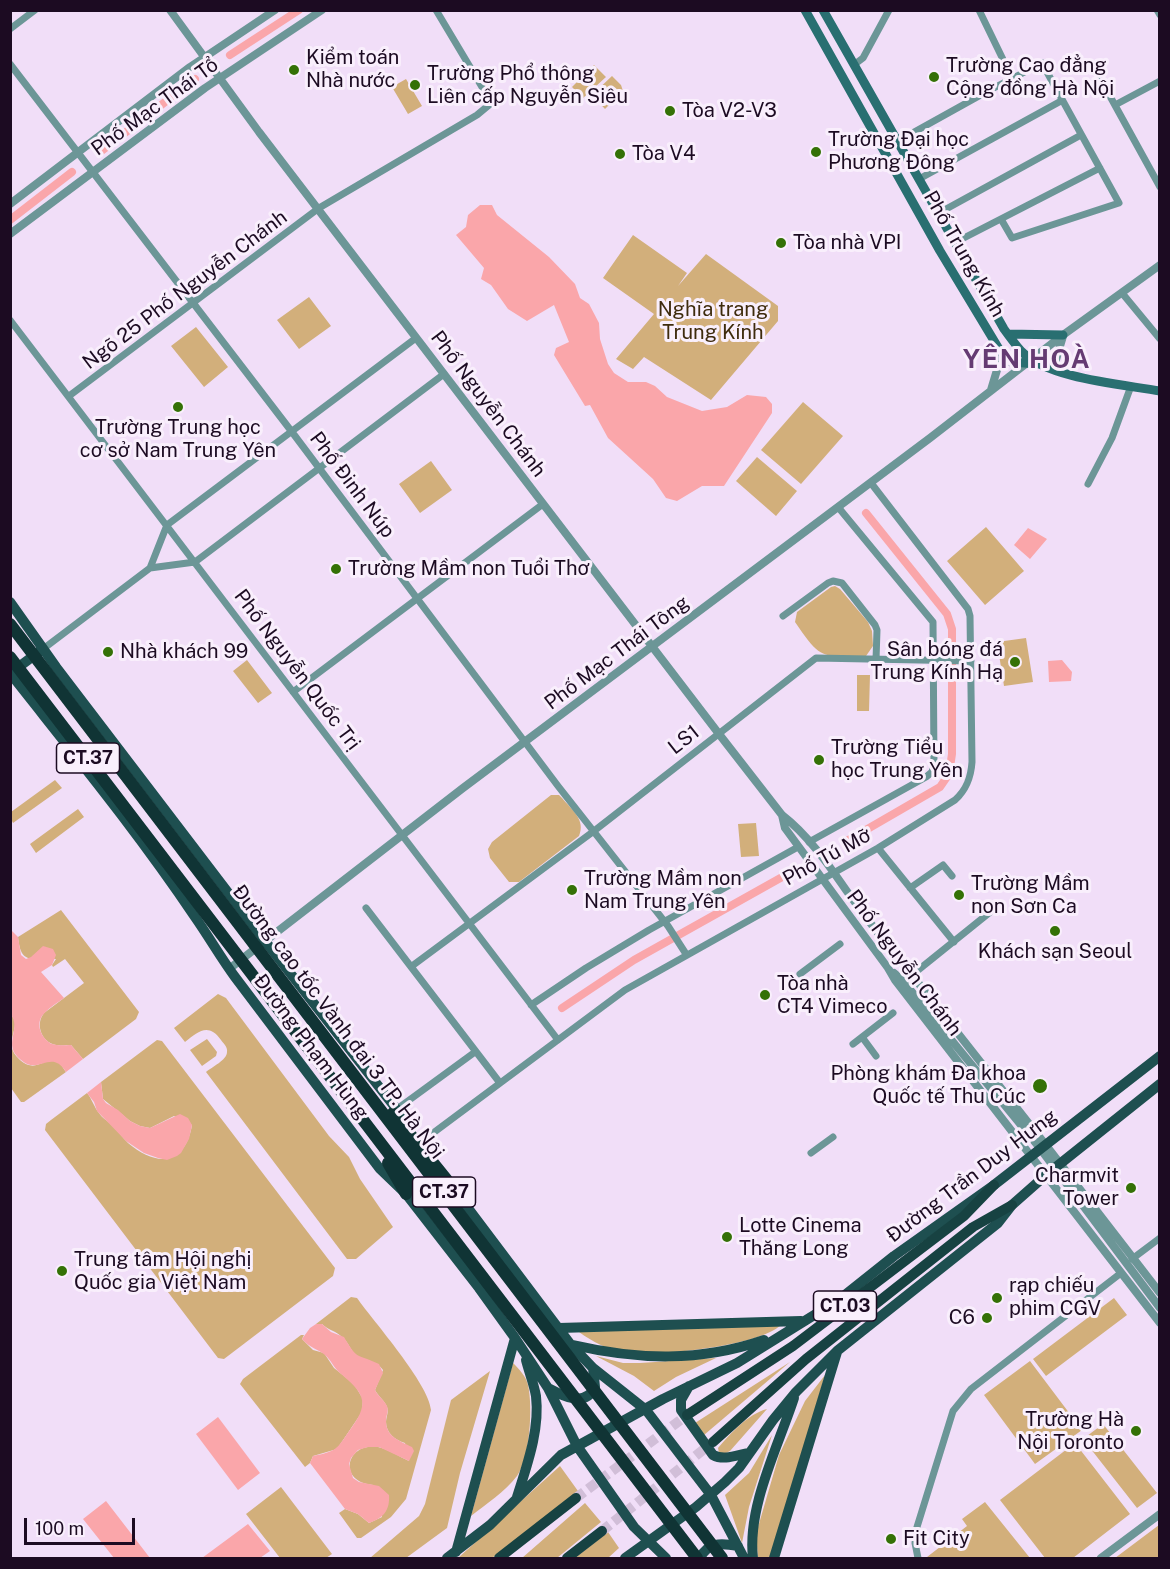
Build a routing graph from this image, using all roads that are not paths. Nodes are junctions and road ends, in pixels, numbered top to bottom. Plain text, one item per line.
1 (35, 10) edge
2 (170, 10) edge
3 (275, 10) edge
4 (322, 10) edge
5 (436, 10) edge
6 (805, 10) edge
7 (824, 10) edge
8 (889, 10) edge
9 (1157, 10) edge
10 (979, 11) edge
11 (1160, 15) edge
12 (10, 29) edge
13 (205, 57) junction
14 (10, 64) edge
15 (855, 64) junction
16 (1095, 69) dead end
17 (220, 78) junction
18 (1012, 78) junction
19 (488, 81) dead end
20 (1160, 81) edge
21 (482, 87) junction
22 (1062, 101) junction
23 (1115, 105) junction
24 (1081, 135) junction
25 (898, 141) junction
26 (78, 153) junction
27 (1100, 168) junction
28 (93, 172) junction
29 (919, 179) junction
30 (1160, 188) edge
31 (10, 204) edge
32 (319, 208) junction
33 (938, 214) junction
34 (1001, 219) junction
35 (10, 234) edge
36 (954, 243) junction
37 (1160, 265) edge
38 (1122, 293) junction
39 (192, 303) junction
40 (10, 320) edge
41 (1008, 334) junction
42 (1063, 335) junction
43 (416, 338) junction
44 (1160, 339) edge
45 (999, 349) junction
46 (1033, 362) junction
47 (1057, 371) junction
48 (444, 375) junction
49 (1131, 386) junction
50 (991, 390) junction
51 (1160, 391) edge
52 (69, 396) junction
53 (292, 432) junction
54 (319, 469) junction
55 (871, 483) junction
56 (1088, 484) dead end
57 (543, 504) junction
58 (838, 507) junction
59 (167, 525) junction
60 (195, 562) junction
61 (150, 568) junction
62 (417, 598) junction
63 (10, 603) edge
64 (783, 616) dead end
65 (10, 624) edge
66 (653, 646) junction
67 (43, 649) junction
68 (10, 657) edge
69 (876, 660) junction
70 (934, 660) junction
71 (971, 661) junction
72 (11, 673) edge
73 (294, 692) junction
74 (718, 734) junction
75 (525, 743) junction
76 (782, 815) junction
77 (164, 827) junction
78 (594, 831) junction
79 (403, 836) junction
80 (809, 842) junction
81 (798, 847) junction
82 (878, 848) junction
83 (165, 860) junction
84 (834, 873) junction
85 (952, 876) dead end
86 (822, 879) junction
87 (910, 888) junction
88 (366, 908) dead end
89 (994, 909) dead end
90 (470, 922) junction
91 (667, 923) junction
92 (265, 941) junction
93 (954, 942) junction
94 (840, 944) dead end
95 (686, 954) junction
96 (899, 962) junction
97 (412, 966) junction
98 (888, 968) junction
99 (229, 969) junction
100 (800, 974) dead end
101 (912, 975) junction
102 (903, 981) junction
103 (531, 1005) junction
104 (893, 1013) dead end
105 (862, 1037) junction
106 (558, 1040) junction
107 (853, 1044) dead end
108 (475, 1052) junction
109 (876, 1056) dead end
110 (1160, 1056) edge
111 (500, 1083) junction
112 (1160, 1084) edge
113 (397, 1108) junction
114 (1020, 1112) junction
115 (1002, 1118) junction
116 (833, 1137) dead end
117 (421, 1142) junction
118 (1045, 1144) junction
119 (811, 1153) dead end
120 (1030, 1155) junction
121 (1060, 1164) junction
122 (1046, 1175) junction
123 (447, 1180) junction
124 (994, 1185) junction
125 (406, 1194) junction
126 (1082, 1194) junction
127 (1066, 1203) junction
128 (1012, 1205) junction
129 (1160, 1238) edge
130 (1132, 1259) junction
131 (1120, 1273) junction
132 (1160, 1293) edge
133 (1160, 1308) edge
134 (804, 1321) junction
135 (1160, 1323) edge
136 (559, 1328) junction
137 (782, 1335) junction
138 (515, 1338) junction
139 (571, 1345) junction
140 (837, 1351) junction
141 (525, 1353) junction
142 (594, 1368) junction
143 (690, 1385) junction
144 (548, 1388) junction
145 (796, 1392) junction
146 (646, 1410) junction
147 (687, 1415) tunnel mouth
148 (713, 1442) tunnel mouth
149 (577, 1446) junction
150 (749, 1453) junction
151 (711, 1495) junction
152 (576, 1498) tunnel mouth
153 (516, 1500) junction
154 (1160, 1514) edge
155 (602, 1531) tunnel mouth
156 (647, 1542) junction
157 (738, 1546) junction
158 (452, 1555) edge
159 (499, 1558) edge
160 (567, 1558) edge
161 (625, 1558) edge
162 (666, 1558) edge
163 (698, 1558) edge
164 (722, 1558) edge
165 (744, 1558) edge
166 (753, 1558) edge
167 (774, 1558) edge
168 (918, 1558) edge
169 (1101, 1558) edge

1 - 12 street
2 - 13 street, Phố Nguyễn Chánh
3 - 13 street, Phố Mạc Thái Tổ
4 - 17 street, Phố Mạc Thái Tổ
5 - 21 street
6 - 45 main road, Phố Trung Kính
7 - 15 main road, Phố Trung Kính
8 - 15 street
9 - 11 street
10 - 18 street
13 - 17 street, Phố Nguyễn Chánh
13 - 26 street, Phố Mạc Thái Tổ
14 - 26 street, Phố Đinh Núp
15 - 25 main road, Phố Trung Kính
16 - 23 street
17 - 28 street, Phố Mạc Thái Tổ
17 - 32 street, Phố Nguyễn Chánh
18 - 22 street
18 - 25 street
19 - 21 street
20 - 23 street
21 - 32 street, Ngõ 25 Phố Nguyễn Chánh
22 - 24 street
22 - 29 street
23 - 30 street
24 - 27 street
24 - 33 street
25 - 29 main road, Phố Trung Kính
26 - 28 street, Phố Đinh Núp
26 - 31 street, Phố Mạc Thái Tổ
27 - 34 street
27 - 34 street
28 - 35 street, Phố Mạc Thái Tổ
28 - 39 street, Phố Đinh Núp
29 - 33 main road, Phố Trung Kính
32 - 39 street, Ngõ 25 Phố Nguyễn Chánh
32 - 43 street, Phố Nguyễn Chánh
33 - 36 main road, Phố Trung Kính
34 - 36 street
36 - 41 main road, Phố Trung Kính
37 - 38 street, Phố Mạc Thái Tông
38 - 42 street, Phố Mạc Thái Tông
38 - 44 street
39 - 52 street, Ngõ 25 Phố Nguyễn Chánh
39 - 53 street, Phố Đinh Núp
40 - 52 street, Phố Nguyễn Quốc Trị
41 - 42 main road
41 - 46 main road, Phố Trung Kính
42 - 46 street, Phố Mạc Thái Tông
42 - 47 street
43 - 48 street, Phố Nguyễn Chánh
43 - 53 street
45 - 46 main road, Phố Trung Kính
45 - 50 street
46 - 47 main road, Phố Trung Kính
46 - 50 street, Phố Mạc Thái Tông
47 - 49 main road, Phố Trung Kính
48 - 54 street
48 - 57 street, Phố Nguyễn Chánh
49 - 51 main road, Phố Trung Kính
49 - 56 street
50 - 55 street, Phố Mạc Thái Tông
52 - 59 street, Phố Nguyễn Quốc Trị
53 - 54 street, Phố Đinh Núp
53 - 59 street
54 - 60 street
54 - 62 street, Phố Đinh Núp
55 - 58 street, Phố Mạc Thái Tông
55 - 71 street, Phố Tú Mỡ
57 - 62 street
57 - 66 street, Phố Nguyễn Chánh
58 - 66 street, Phố Mạc Thái Tông
58 - 70 street, Phố Tú Mỡ
59 - 60 street, Phố Nguyễn Quốc Trị
59 - 61 street
60 - 61 street
60 - 73 street, Phố Nguyễn Quốc Trị
61 - 67 street
62 - 73 street
62 - 75 street, Phố Đinh Núp
63 - 67 main road, Đường Phạm Hùng
64 - 69 street
65 - 77 highway, Đường cao tốc Vành đai 3 TP. Hà Nội / CT.37
66 - 74 street, Phố Nguyễn Chánh
66 - 75 street, Phố Mạc Thái Tông
67 - 72 main road
67 - 92 main road, Đường Phạm Hùng
68 - 83 highway, Đường cao tốc Vành đai 3 TP. Hà Nội / CT.37
69 - 70 street, LS1
69 - 74 street, LS1
70 - 71 street, LS1
70 - 80 street, Phố Tú Mỡ
71 - 82 street, Phố Tú Mỡ
72 - 99 main road, Đường Phạm Hùng
73 - 79 street, Phố Nguyễn Quốc Trị
74 - 76 street, Phố Nguyễn Chánh
74 - 78 street, LS1
75 - 78 street, Phố Đinh Núp
75 - 79 street, Phố Mạc Thái Tông
76 - 80 street, Phố Nguyễn Chánh
76 - 81 street, Phố Nguyễn Chánh
77 - 123 highway
77 - 164 highway, Đường cao tốc Vành đai 3 TP. Hà Nội / CT.37
78 - 90 street, LS1
78 - 91 street, Phố Đinh Núp
79 - 90 street, Phố Nguyễn Quốc Trị
79 - 92 street, Phố Mạc Thái Tông
80 - 84 street, Phố Nguyễn Chánh
81 - 86 street, Phố Nguyễn Chánh
81 - 91 street, Phố Tú Mỡ
82 - 84 street, Phố Tú Mỡ
82 - 87 street
83 - 125 highway
83 - 163 highway, Đường cao tốc Vành đai 3 TP. Hà Nội / CT.37
84 - 86 street, Phố Tú Mỡ
84 - 96 street, Phố Nguyễn Chánh
85 - 87 street
86 - 95 street, Phố Tú Mỡ
86 - 98 street, Phố Nguyễn Chánh
87 - 93 street
88 - 97 street
89 - 93 street
90 - 97 street, LS1
90 - 103 street, Phố Nguyễn Quốc Trị
91 - 95 street, Phố Đinh Núp
91 - 103 street, Phố Tú Mỡ
92 - 99 street, Phố Mạc Thái Tông
92 - 113 main road, Đường Phạm Hùng
93 - 101 street
94 - 100 street
95 - 106 street, Phố Tú Mỡ
96 - 101 street, Phố Nguyễn Chánh
96 - 102 street
97 - 108 street
98 - 102 street
98 - 115 street, Phố Nguyễn Chánh
99 - 125 main road, Đường Phạm Hùng
101 - 114 street, Phố Nguyễn Chánh
102 - 133 street
103 - 106 street, Phố Nguyễn Quốc Trị
104 - 105 street
105 - 107 street
105 - 109 street
106 - 111 street, Phố Tú Mỡ
108 - 111 street
108 - 113 street
110 - 118 main road, Đường Trần Duy Hưng
111 - 117 street, Phố Tú Mỡ
112 - 121 main road
113 - 117 main road, Đường Phạm Hùng
114 - 115 street
114 - 118 street, Phố Nguyễn Chánh
115 - 120 street, Phố Nguyễn Chánh
116 - 119 street
117 - 123 main road, Đường Phạm Hùng
118 - 120 main road, Đường Trần Duy Hưng
118 - 121 street, Phố Nguyễn Chánh
120 - 122 street, Phố Nguyễn Chánh
120 - 124 main road, Đường Trần Duy Hưng
121 - 122 main road
121 - 126 street, Phố Nguyễn Chánh
122 - 127 street, Phố Nguyễn Chánh
122 - 128 main road
123 - 136 main road, Đường Phạm Hùng
124 - 134 main road, Đường Trần Duy Hưng
124 - 147 highway, CT.03
125 - 138 main road, Đường Phạm Hùng
126 - 127 street
126 - 130 street, Phố Nguyễn Chánh
127 - 131 street, Phố Nguyễn Chánh
128 - 140 main road
128 - 148 highway, CT.03
129 - 130 street
130 - 132 street, Phố Nguyễn Chánh
131 - 135 street, Phố Nguyễn Chánh
131 - 168 street
134 - 136 main road
134 - 137 main road, Đường Trần Duy Hưng
136 - 139 main road, Đường Phạm Hùng
137 - 139 main road
137 - 143 main road, Đường Trần Duy Hưng
138 - 141 main road, Đường Phạm Hùng
138 - 158 main road
139 - 142 main road, Đường Phạm Hùng
140 - 145 main road
140 - 167 main road
141 - 144 main road, Đường Phạm Hùng
141 - 153 main road
142 - 144 main road
142 - 146 main road, Đường Phạm Hùng
143 - 146 main road, Đường Trần Duy Hưng
143 - 150 main road
144 - 149 main road, Đường Phạm Hùng
145 - 150 main road
145 - 166 main road
146 - 149 main road, Đường Trần Duy Hưng
146 - 151 main road, Đường Phạm Hùng
149 - 153 main road, Đường Trần Duy Hưng
149 - 156 main road, Đường Phạm Hùng
150 - 151 main road
151 - 156 main road
151 - 157 main road, Đường Phạm Hùng
152 - 159 highway
153 - 158 main road, Đường Trần Duy Hưng
154 - 169 street
155 - 160 highway
156 - 161 main road
156 - 162 main road, Đường Phạm Hùng
157 - 163 main road
157 - 165 main road, Đường Phạm Hùng

